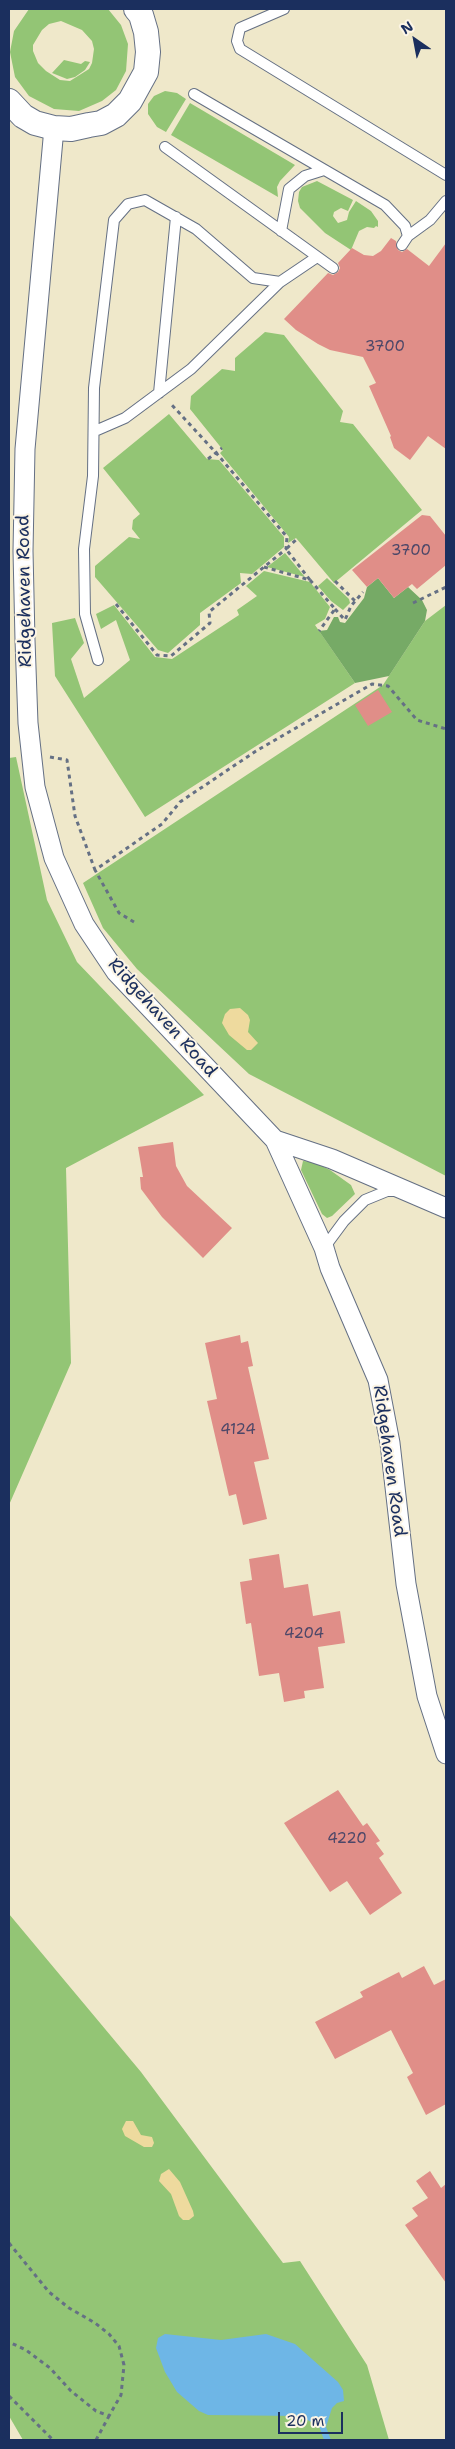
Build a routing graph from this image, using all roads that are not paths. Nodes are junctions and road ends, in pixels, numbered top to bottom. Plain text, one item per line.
1 (284, 9) edge
2 (143, 11) edge
3 (194, 94) dead end
4 (9, 101) edge
5 (54, 128) junction
6 (165, 147) dead end
7 (324, 170) junction
8 (446, 176) edge
9 (446, 201) edge
10 (176, 217) junction
11 (281, 231) junction
12 (317, 257) junction
13 (333, 268) dead end
14 (280, 282) junction
15 (160, 393) junction
16 (95, 431) junction
17 (98, 660) dead end
18 (275, 1140) junction
19 (409, 1192) junction
20 (446, 1208) edge
21 (324, 1248) junction
22 (446, 1754) edge

1 - 8 lane
2 - 5 street
3 - 7 lane
4 - 5 street
5 - 18 street, Ridgehaven Road
6 - 11 lane
7 - 9 lane
7 - 11 lane
10 - 14 lane
10 - 15 lane
10 - 16 lane
11 - 12 lane
12 - 13 lane
12 - 14 lane
14 - 15 lane
15 - 16 lane
16 - 17 lane
18 - 19 street
18 - 21 street, Ridgehaven Road
19 - 20 street
19 - 21 lane
21 - 22 street, Ridgehaven Road

